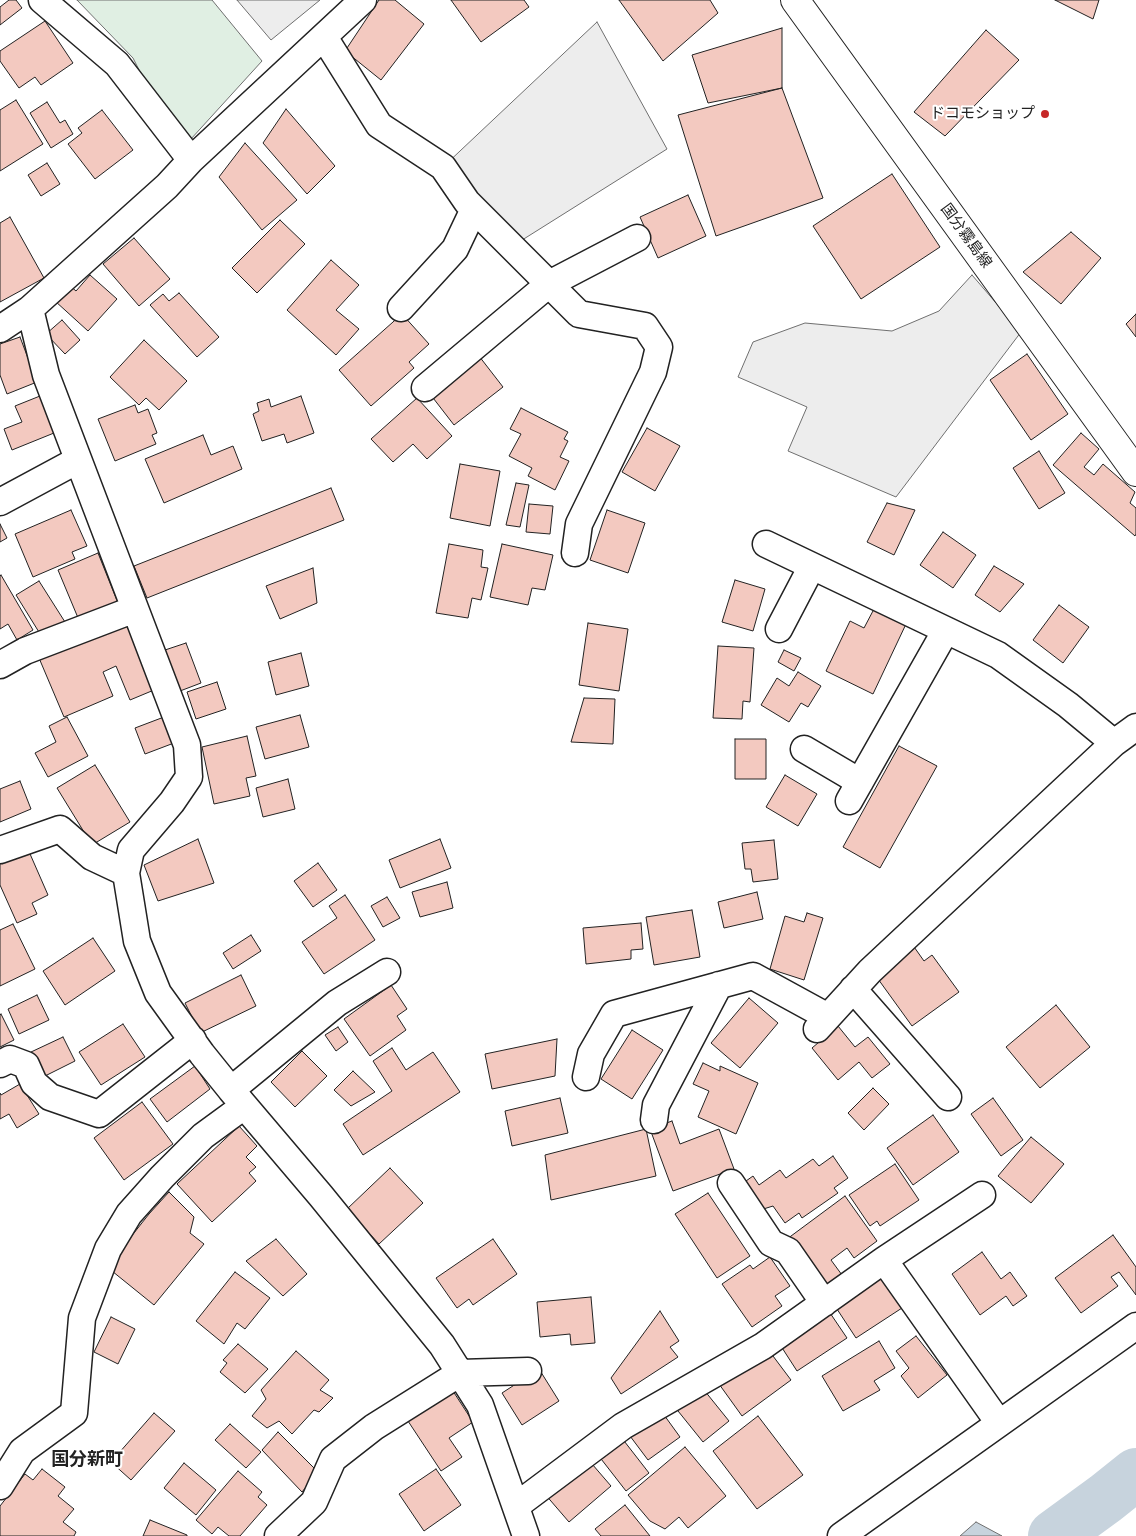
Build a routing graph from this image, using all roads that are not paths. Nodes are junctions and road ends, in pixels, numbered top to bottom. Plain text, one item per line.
1 (42, 0) edge
2 (363, 0) edge
3 (796, 0) edge
4 (324, 37) junction
5 (191, 160) junction
6 (474, 209) junction
7 (637, 238) dead end
8 (549, 284) junction
9 (401, 308) dead end
10 (30, 309) junction
11 (0, 329) edge
12 (425, 388) dead end
13 (78, 460) junction
14 (1136, 472) edge
15 (0, 502) edge
16 (766, 544) dead end
17 (575, 553) dead end
18 (812, 566) junction
19 (135, 609) junction
20 (779, 629) dead end
21 (946, 630) junction
22 (0, 665) edge
23 (1136, 727) edge
24 (1114, 743) junction
25 (804, 749) dead end
26 (0, 850) edge
27 (126, 873) junction
28 (387, 972) dead end
29 (720, 985) junction
30 (853, 989) junction
31 (193, 1040) junction
32 (0, 1064) edge
33 (586, 1077) dead end
34 (948, 1097) dead end
35 (238, 1098) junction
36 (654, 1120) dead end
37 (731, 1184) dead end
38 (982, 1195) dead end
39 (884, 1260) junction
40 (824, 1303) junction
41 (1136, 1326) edge
42 (528, 1371) dead end
43 (460, 1373) junction
44 (999, 1423) junction
45 (0, 1486) edge
46 (516, 1506) junction
47 (278, 1536) edge
48 (526, 1536) edge
49 (841, 1536) edge

1 - 5 street
2 - 4 street
3 - 14 main road, 国分霧島線
4 - 5 street
4 - 6 street
5 - 10 street
6 - 8 street
6 - 9 street
7 - 8 street
8 - 12 street
8 - 17 street
10 - 11 street
10 - 13 street
13 - 15 street
13 - 19 street
16 - 18 street
18 - 20 street
18 - 21 street
19 - 22 street
19 - 27 street
21 - 24 street
21 - 25 street
23 - 24 street
24 - 30 street
26 - 27 street
27 - 31 street
28 - 35 street
29 - 30 street
29 - 33 street
29 - 36 street
30 - 34 street
31 - 32 street
31 - 35 street
35 - 43 street
35 - 45 street
37 - 40 street
38 - 39 street
39 - 40 street
39 - 44 street
40 - 46 street
41 - 44 street
42 - 43 street
43 - 46 street
43 - 47 street
44 - 49 street
46 - 48 street

